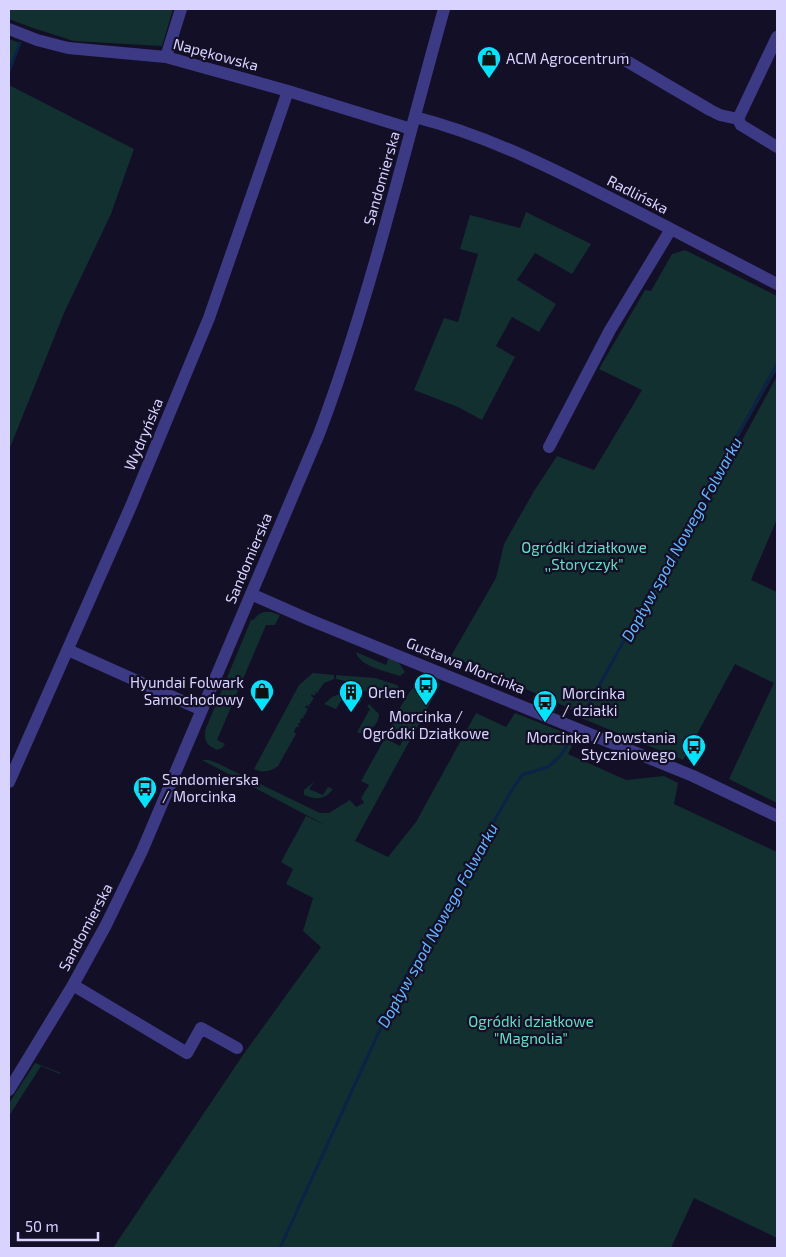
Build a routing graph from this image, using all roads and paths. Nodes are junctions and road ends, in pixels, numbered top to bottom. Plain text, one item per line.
1 (181, 9) edge
2 (444, 9) edge
3 (9, 29) edge
4 (777, 37) edge
5 (166, 57) junction
6 (623, 59) dead end
7 (288, 91) junction
8 (738, 119) junction
9 (413, 123) junction
10 (777, 147) edge
11 (671, 229) junction
12 (777, 284) edge
13 (549, 447) dead end
14 (251, 594) junction
15 (68, 650) junction
16 (202, 710) junction
17 (9, 782) edge
18 (777, 814) edge
19 (74, 985) junction
20 (237, 1048) dead end
21 (9, 1090) edge

1 - 5 street
2 - 9 street, Sandomierska
3 - 5 street, Napękowska
4 - 8 street
5 - 7 street, Napękowska
6 - 8 street
7 - 9 street, Napękowska
7 - 15 street, Wydryńska
8 - 10 street
9 - 11 street, Radlińska
9 - 14 street, Sandomierska
11 - 12 street
11 - 13 street, Radlińska
14 - 16 street, Sandomierska
14 - 18 street, Gustawa Morcinka
15 - 16 street
15 - 17 street, Wydryńska
16 - 19 street, Sandomierska
19 - 20 street
19 - 21 street, Sandomierska

